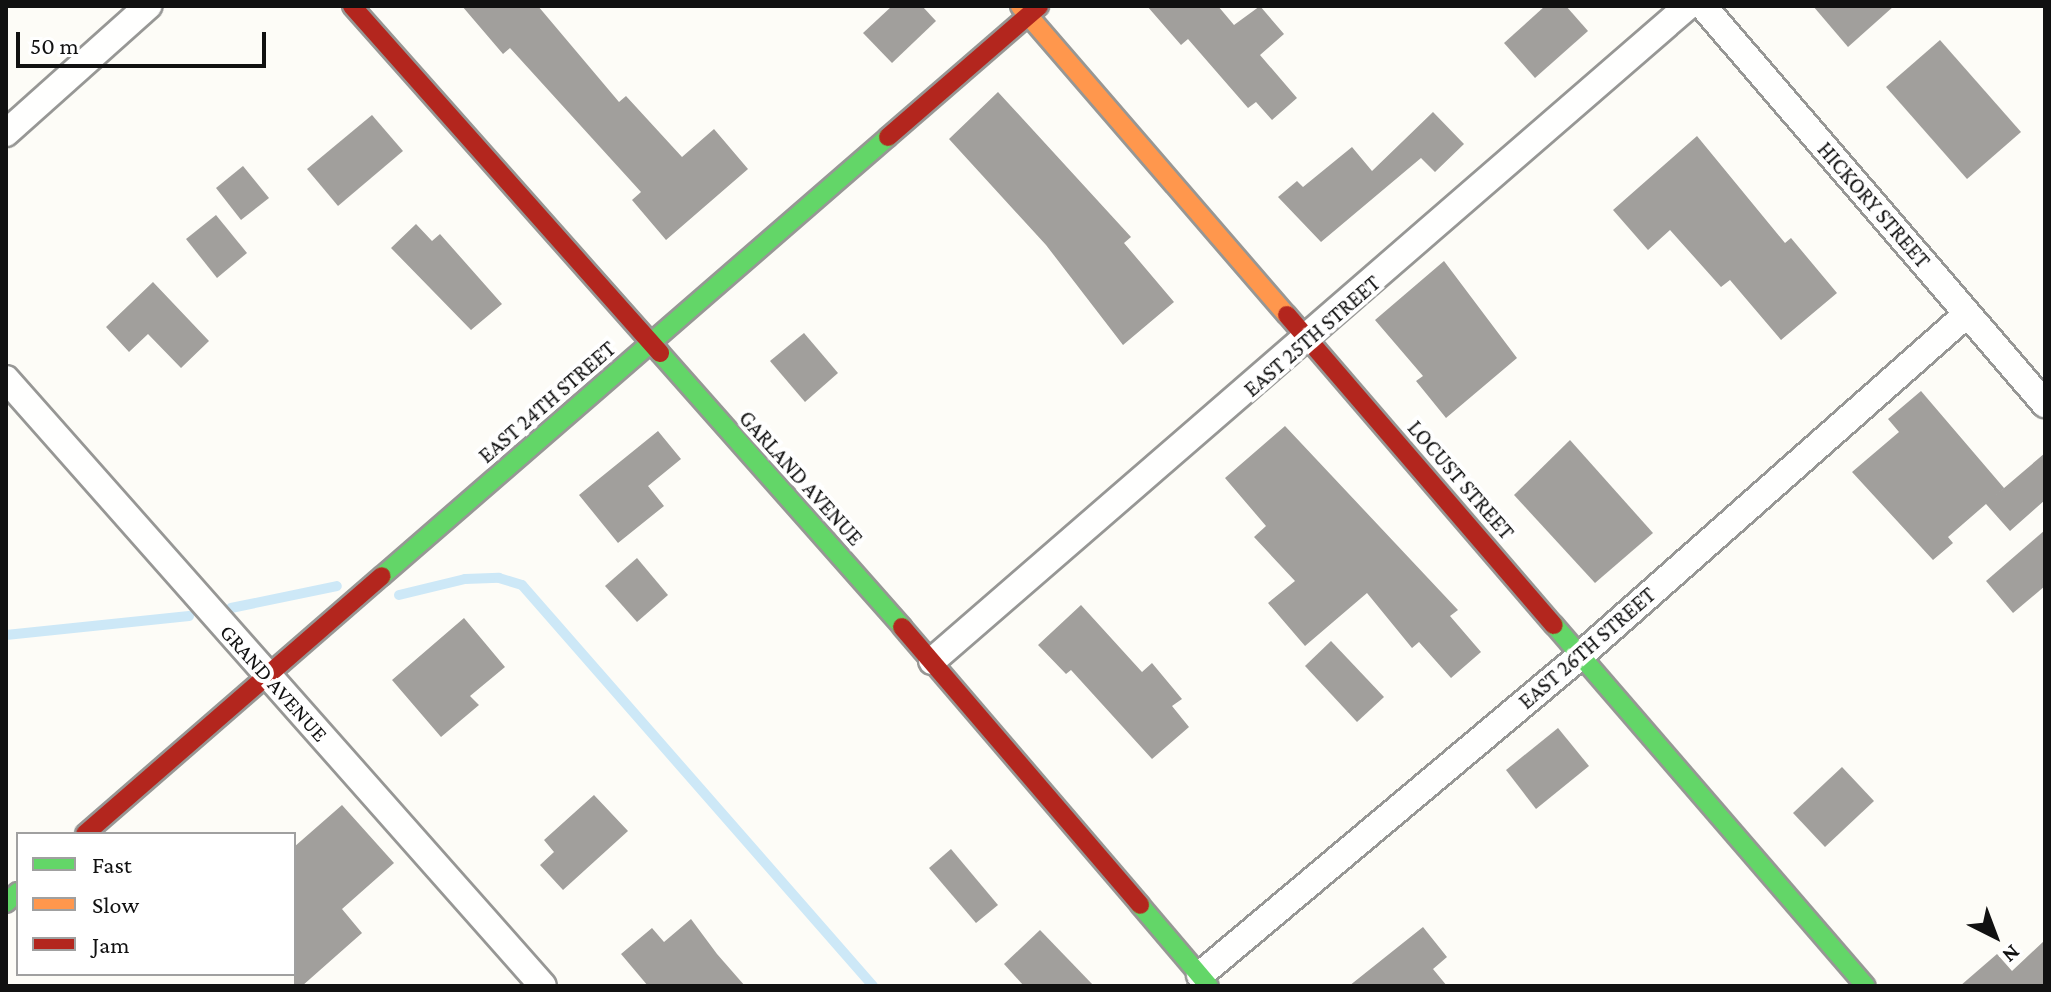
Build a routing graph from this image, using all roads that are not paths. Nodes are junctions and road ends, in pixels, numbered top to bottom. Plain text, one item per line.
1 (148, 6) edge
2 (352, 6) edge
3 (1688, 6) edge
4 (1703, 6) edge
5 (1029, 9) edge
6 (6, 133) edge
7 (1967, 314) junction
8 (1308, 340) junction
9 (650, 344) junction
10 (6, 379) edge
11 (2045, 404) edge
12 (1581, 655) junction
13 (932, 661) junction
14 (267, 676) junction
15 (87, 832) edge
16 (1205, 980) edge
17 (543, 986) edge
18 (1866, 986) edge

1 - 6 street
2 - 9 street, GARLAND AVENUE
3 - 8 street, EAST 25TH STREET
4 - 7 street, HICKORY STREET
5 - 8 street, LOCUST STREET
5 - 9 street, EAST 24TH STREET
7 - 11 street, HICKORY STREET
7 - 12 street, EAST 26TH STREET
8 - 12 street, LOCUST STREET
8 - 13 street, EAST 25TH STREET
9 - 13 street, GARLAND AVENUE
9 - 14 street, EAST 24TH STREET
10 - 14 street, GRAND AVENUE
12 - 16 street, EAST 26TH STREET
12 - 18 street, LOCUST STREET
13 - 16 street, GARLAND AVENUE
14 - 15 street, EAST 24TH STREET
14 - 17 street, GRAND AVENUE

